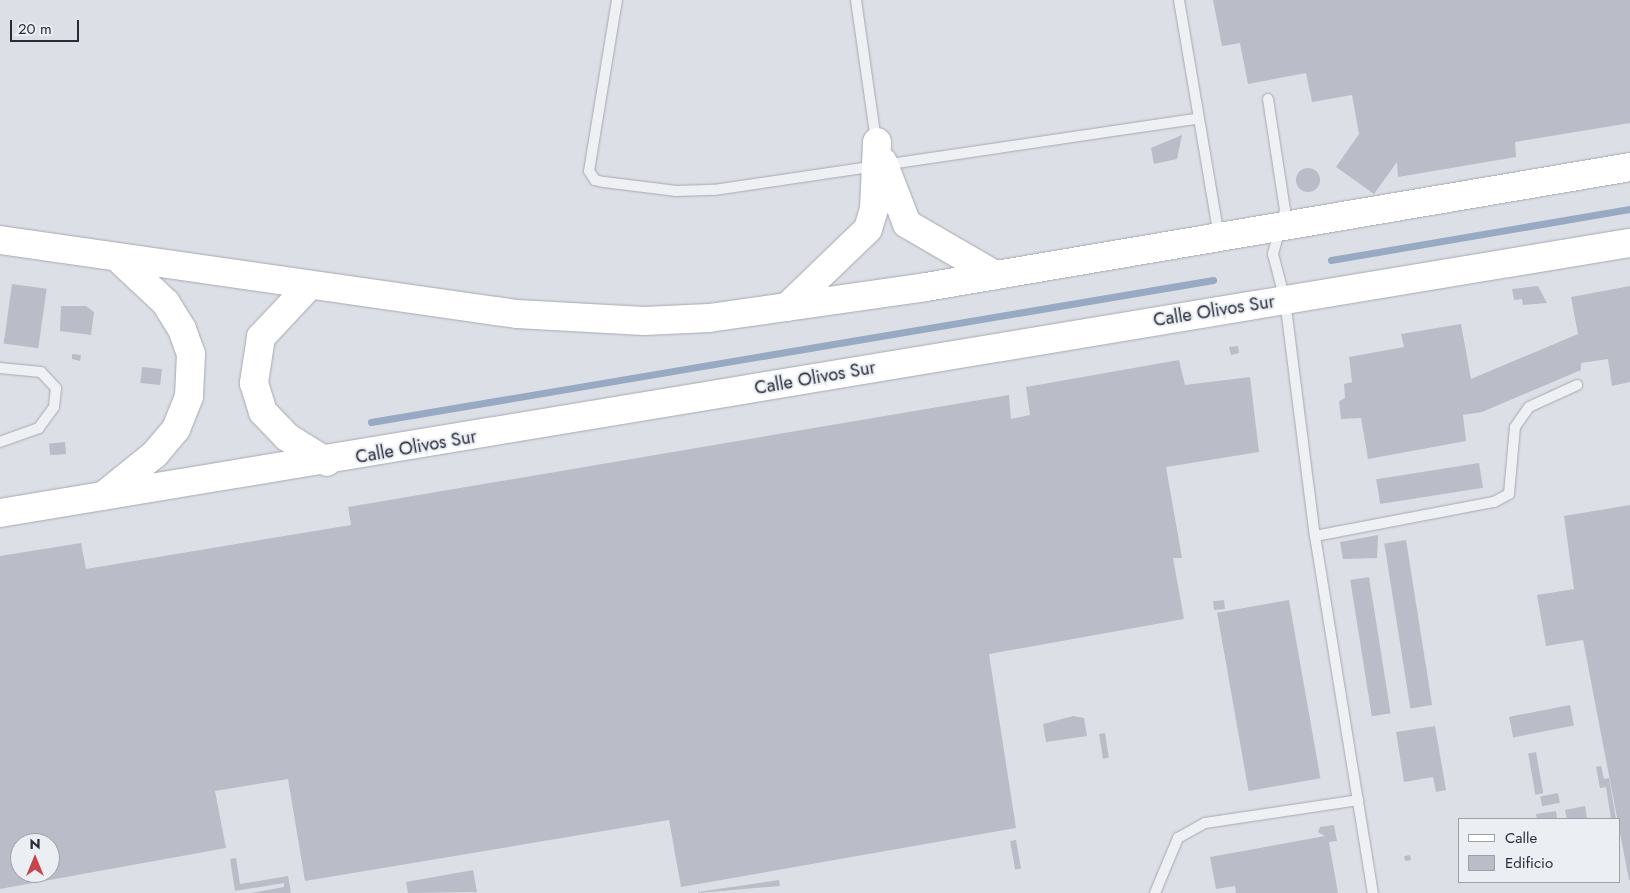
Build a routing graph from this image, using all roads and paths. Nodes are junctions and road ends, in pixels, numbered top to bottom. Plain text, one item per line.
1 (616, 0) edge
2 (856, 0) edge
3 (1179, 0) edge
4 (1268, 98) dead end
5 (1197, 120) junction
6 (879, 157) junction
7 (1630, 167) edge
8 (907, 224) junction
9 (1280, 225) junction
10 (868, 229) junction
11 (1219, 236) junction
12 (0, 240) edge
13 (1630, 243) edge
14 (119, 259) junction
15 (995, 275) junction
16 (308, 287) junction
17 (1285, 300) junction
18 (787, 307) junction
19 (0, 368) edge
20 (1577, 385) dead end
21 (0, 442) edge
22 (327, 462) junction
23 (102, 497) junction
24 (0, 514) edge
25 (1315, 536) junction
26 (1358, 800) junction
27 (1155, 893) edge
28 (1373, 893) edge

1 - 6 lane
2 - 6 lane
3 - 5 lane
4 - 9 lane
5 - 6 lane
5 - 11 lane
6 - 8 main road
6 - 10 main road
7 - 9 main road
8 - 10 main road
8 - 15 main road
9 - 11 main road
9 - 17 lane
10 - 18 main road
11 - 15 main road
12 - 14 main road
13 - 17 main road, Calle Olivos Sur
14 - 16 main road
14 - 23 main road
15 - 18 main road
16 - 18 main road
16 - 22 main road
17 - 22 main road, Calle Olivos Sur
17 - 25 lane
19 - 21 lane
20 - 25 lane
22 - 23 main road, Calle Olivos Sur
23 - 24 main road, Calle Olivos Sur
25 - 26 lane
26 - 27 lane
26 - 28 lane

